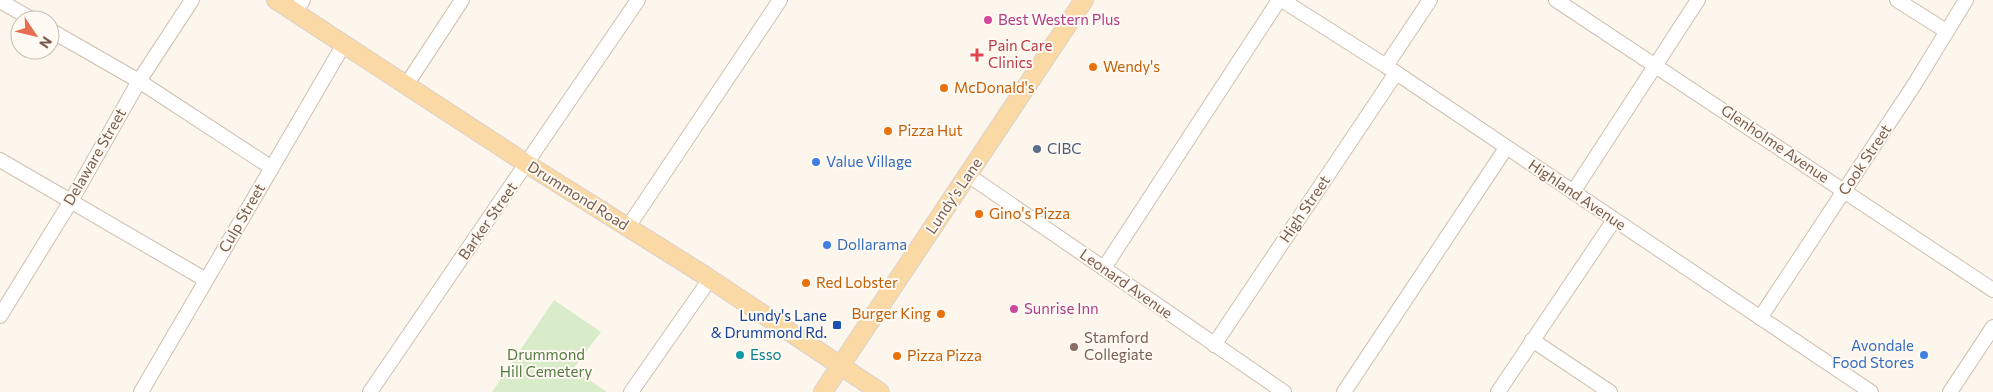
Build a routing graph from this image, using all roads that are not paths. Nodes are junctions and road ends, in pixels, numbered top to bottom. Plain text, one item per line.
1 (192, 0) edge
2 (276, 0) edge
3 (462, 0) edge
4 (638, 0) edge
5 (780, 0) edge
6 (1084, 0) edge
7 (1281, 0) edge
8 (1430, 0) edge
9 (1556, 0) edge
10 (1698, 0) edge
11 (1897, 0) edge
12 (1966, 0) edge
13 (0, 1) edge
14 (299, 6) edge
15 (16, 10) edge
16 (1946, 31) junction
17 (60, 36) edge
18 (344, 44) junction
19 (1654, 65) junction
20 (1391, 69) junction
21 (138, 81) junction
22 (407, 84) junction
23 (1506, 148) junction
24 (0, 160) edge
25 (527, 164) junction
26 (272, 168) junction
27 (968, 175) junction
28 (1844, 190) junction
29 (1573, 192) junction
30 (71, 200) junction
31 (1614, 220) junction
32 (628, 227) junction
33 (1104, 268) junction
34 (710, 279) junction
35 (206, 280) junction
36 (1993, 290) edge
37 (0, 316) edge
38 (1760, 318) junction
39 (1993, 327) edge
40 (1532, 340) junction
41 (1214, 345) junction
42 (840, 366) junction
43 (141, 392) edge
44 (370, 392) edge
45 (631, 392) edge
46 (823, 392) edge
47 (880, 392) edge
48 (1284, 392) edge
49 (1344, 392) edge
50 (1498, 392) edge
51 (1610, 392) edge
52 (1871, 392) edge
53 (1950, 392) edge

1 - 21 street, Delaware Street
2 - 14 main road, Drummond Road
3 - 22 street
4 - 25 street, Barker Street
5 - 32 street
6 - 27 main road, Lundy's Lane
7 - 20 street, Highland Avenue
7 - 33 street
8 - 20 street, High Street
9 - 19 street, Glenholme Avenue
10 - 19 street
11 - 16 street
12 - 16 street, Cook Street
13 - 15 street
14 - 18 main road, Drummond Road
16 - 28 street, Cook Street
17 - 21 street
18 - 22 main road, Drummond Road
18 - 26 street, Culp Street
19 - 28 street, Glenholme Avenue
19 - 29 street
20 - 23 street, Highland Avenue
20 - 41 street, High Street
21 - 26 street
21 - 30 street, Delaware Street
22 - 25 main road, Drummond Road
23 - 29 street, Highland Avenue
23 - 49 street
24 - 30 street
25 - 32 main road, Drummond Road
25 - 44 street, Barker Street
26 - 35 street, Culp Street
27 - 33 street, Leonard Avenue
27 - 42 main road, Lundy's Lane
28 - 36 street, Glenholme Avenue
28 - 38 street, Cook Street
29 - 31 street, Highland Avenue
30 - 35 street
30 - 37 street, Delaware Street
31 - 38 street, Highland Avenue
31 - 40 street
32 - 34 main road, Drummond Road
33 - 41 street, Leonard Avenue
34 - 42 main road, Drummond Road
34 - 45 street
35 - 43 street, Culp Street
38 - 52 street, Highland Avenue
39 - 53 street
40 - 50 street
40 - 51 street
41 - 48 street, Leonard Avenue
42 - 46 main road, Lundy's Lane
42 - 47 main road, Drummond Road

